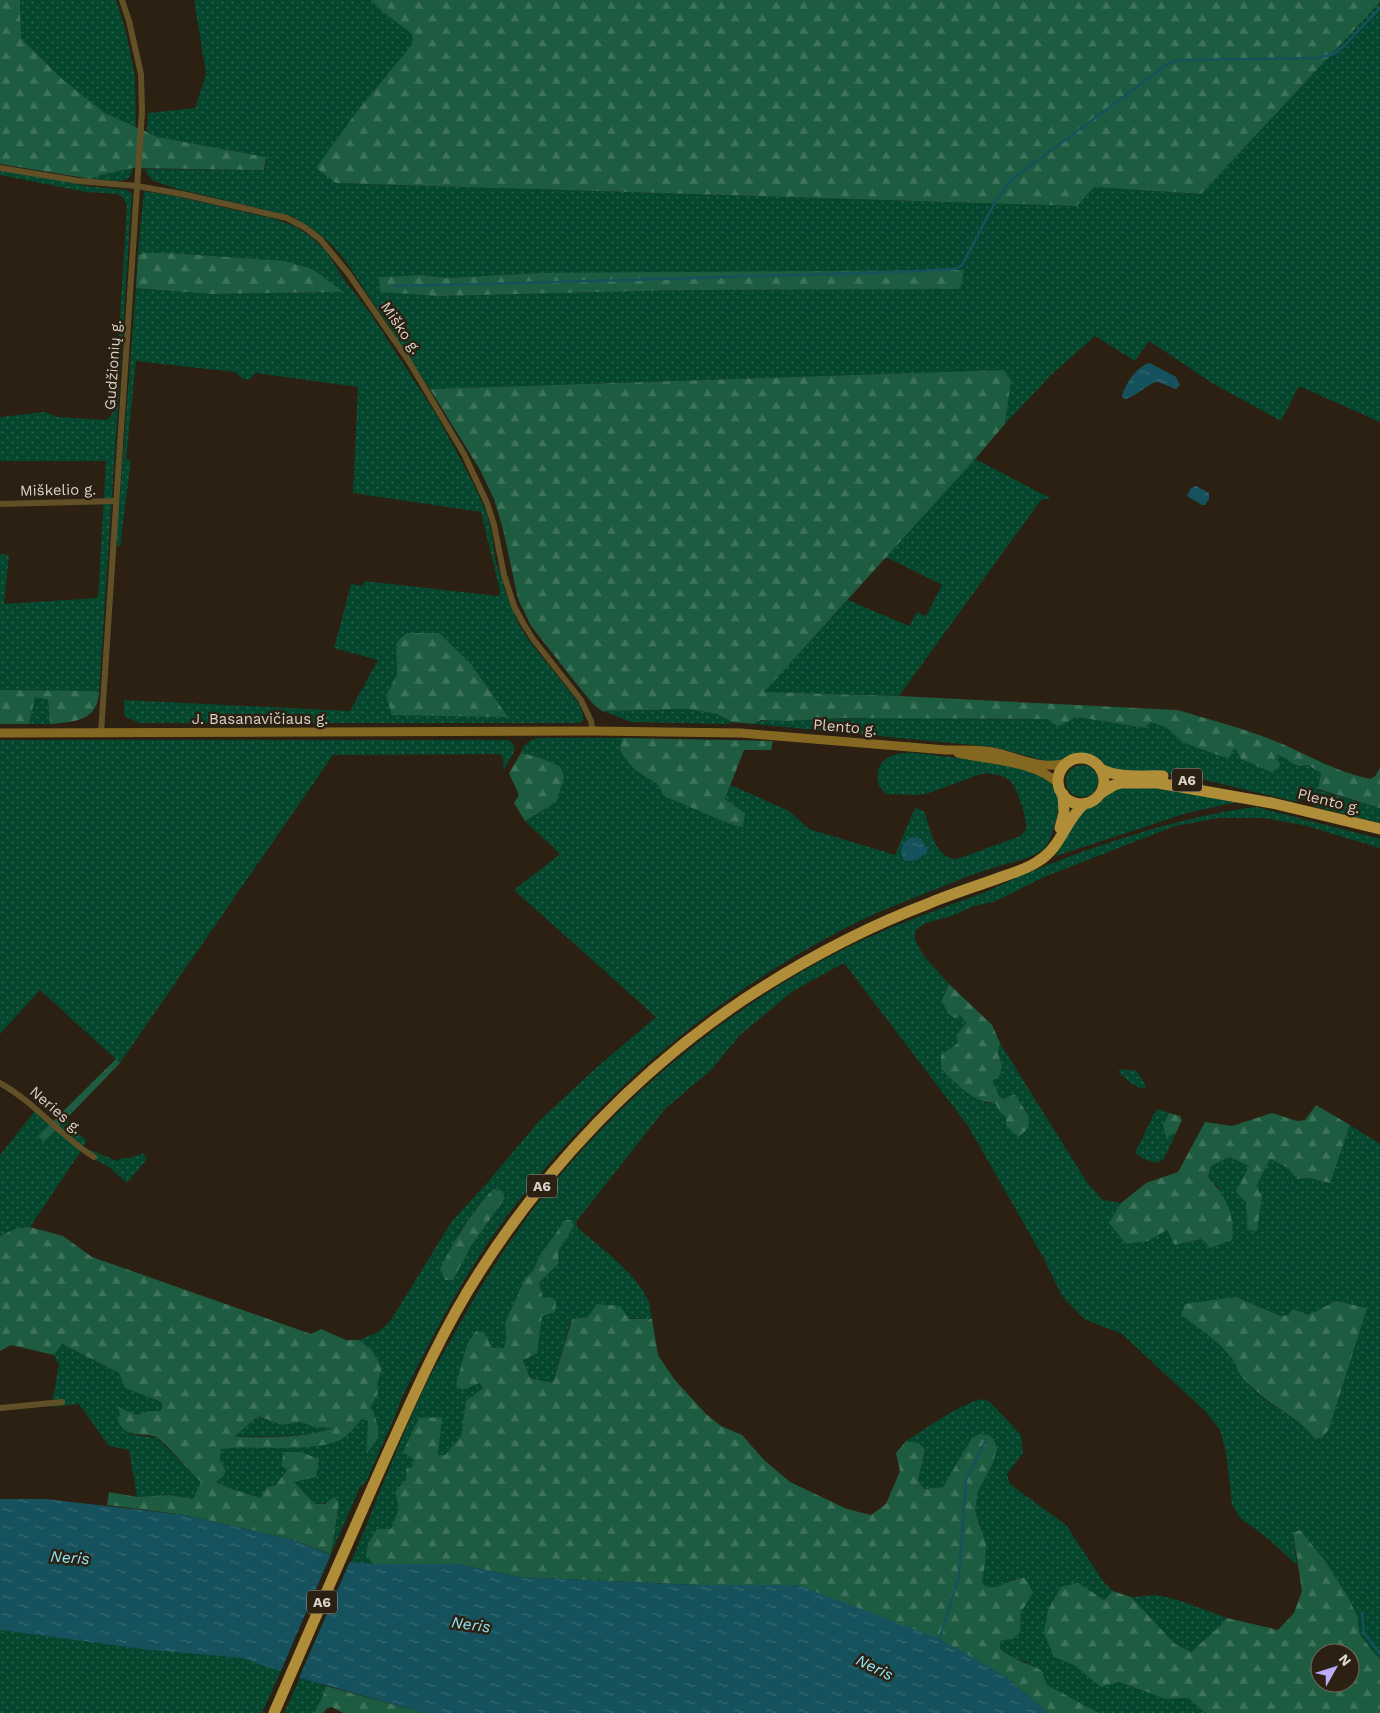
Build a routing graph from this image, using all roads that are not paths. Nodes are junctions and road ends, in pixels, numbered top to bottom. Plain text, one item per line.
1 (122, 0) edge
2 (0, 168) edge
3 (137, 186) junction
4 (116, 502) junction
5 (0, 504) edge
6 (593, 731) junction
7 (0, 733) edge
8 (101, 733) junction
9 (946, 750) junction
10 (1069, 762) junction
11 (1101, 769) junction
12 (1061, 789) junction
13 (1101, 793) junction
14 (1272, 803) junction
15 (1084, 804) junction
16 (1380, 829) edge
17 (1047, 854) junction
18 (0, 1083) edge
19 (94, 1157) dead end
20 (62, 1402) dead end
21 (0, 1408) edge
22 (274, 1713) edge

1 - 3 street, Gudžionių g.
2 - 3 street, Miško g.
3 - 4 street, Gudžionių g.
3 - 6 street, Miško g.
4 - 5 street, Miškelio g.
4 - 8 street, Gudžionių g.
6 - 8 main road, J. Basanavičiaus g.
6 - 9 main road, Plento g.
7 - 8 main road, J. Basanavičiaus g.
9 - 10 main road, Plento g.
9 - 12 main road, Plento g.
10 - 11 highway
10 - 12 highway
11 - 13 highway
11 - 14 highway, Plento g. / A6
12 - 15 highway
12 - 17 highway, A6
13 - 14 highway, Plento g. / A6
13 - 15 highway
14 - 16 highway, Plento g. / A6
15 - 17 highway, A6
17 - 22 highway, A6
18 - 19 street, Neries g.
20 - 21 street

